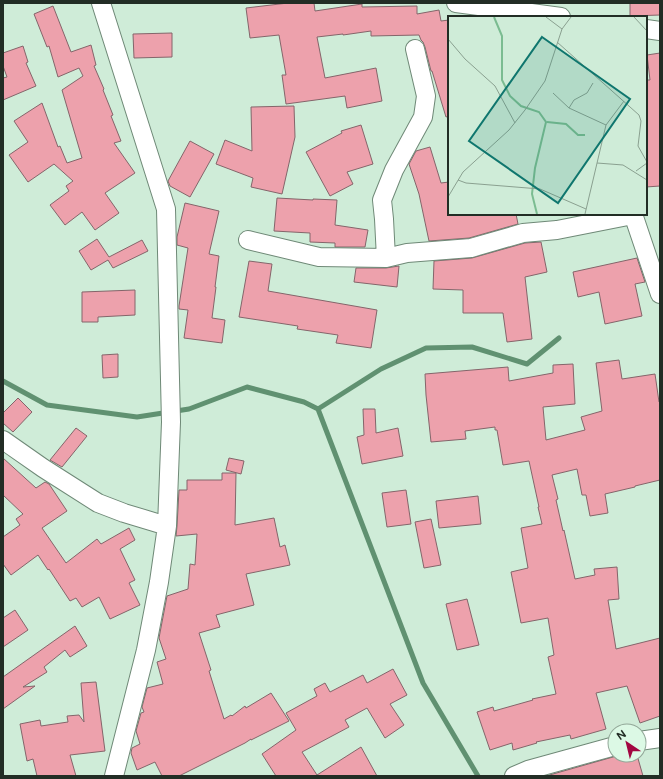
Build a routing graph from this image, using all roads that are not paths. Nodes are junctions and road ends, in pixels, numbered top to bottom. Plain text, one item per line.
1 (101, 3) edge
2 (456, 3) edge
3 (554, 16) edge
4 (647, 29) edge
5 (660, 31) edge
6 (415, 49) dead end
7 (628, 215) edge
8 (633, 215) edge
9 (248, 240) dead end
10 (386, 258) junction
11 (660, 294) edge
12 (3, 440) edge
13 (167, 526) junction
14 (660, 738) edge
15 (647, 740) edge
16 (607, 747) edge
17 (521, 773) edge
18 (114, 776) edge

1 - 13 street
2 - 3 street
4 - 5 street
6 - 10 street
7 - 10 street
8 - 11 street
9 - 10 street
12 - 13 street
13 - 18 street
14 - 15 street
16 - 17 street

